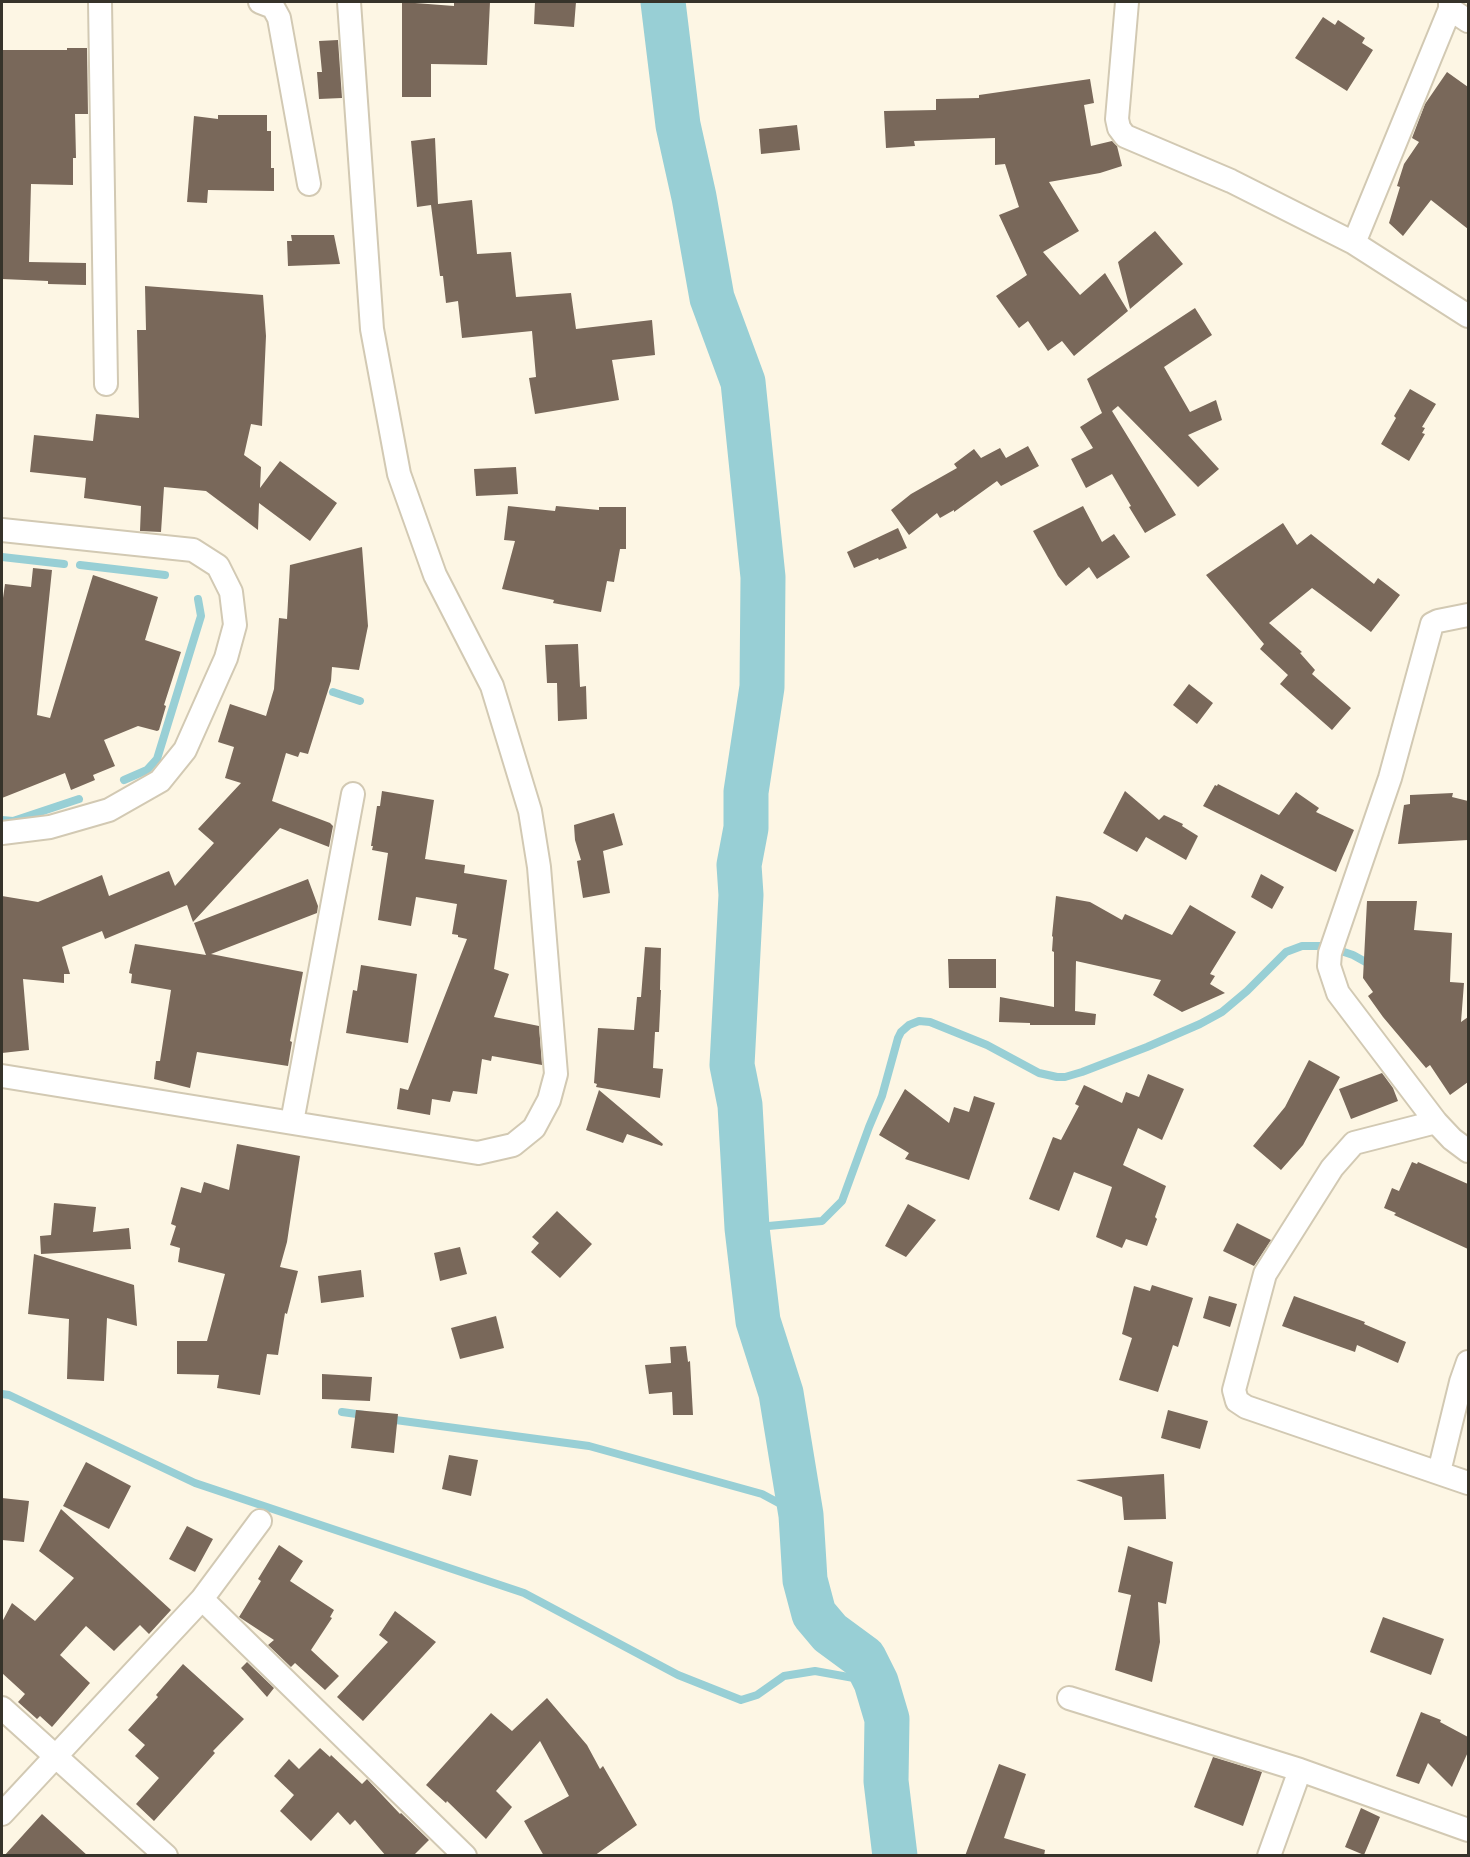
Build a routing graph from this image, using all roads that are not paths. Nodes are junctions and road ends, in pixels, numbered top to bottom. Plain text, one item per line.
1 (100, 2) edge
2 (260, 2) edge
3 (349, 2) edge
4 (1127, 2) edge
5 (1456, 11) edge
6 (309, 184) dead end
7 (1354, 243) junction
8 (1468, 316) edge
9 (106, 384) dead end
10 (2, 530) edge
11 (1468, 615) edge
12 (353, 794) dead end
13 (2, 832) edge
14 (2, 1076) edge
15 (292, 1122) junction
16 (1436, 1122) junction
17 (1468, 1151) edge
18 (1468, 1362) edge
19 (1439, 1472) junction
20 (1468, 1483) edge
21 (260, 1521) dead end
22 (202, 1599) junction
23 (1070, 1698) dead end
24 (2, 1708) edge
25 (57, 1756) junction
26 (1300, 1770) junction
27 (2, 1814) edge
28 (1468, 1830) edge
29 (166, 1856) edge
30 (465, 1856) edge
31 (1269, 1856) edge

1 - 9 street
2 - 6 street
3 - 15 street
4 - 7 street
5 - 7 street
7 - 8 street
10 - 13 street
11 - 16 street
12 - 15 street
14 - 15 street
16 - 17 street
16 - 19 street
18 - 19 street
19 - 20 street
21 - 22 street
22 - 25 street
22 - 30 street
23 - 26 street
24 - 25 street
25 - 27 street
25 - 29 street
26 - 28 street
26 - 31 street

